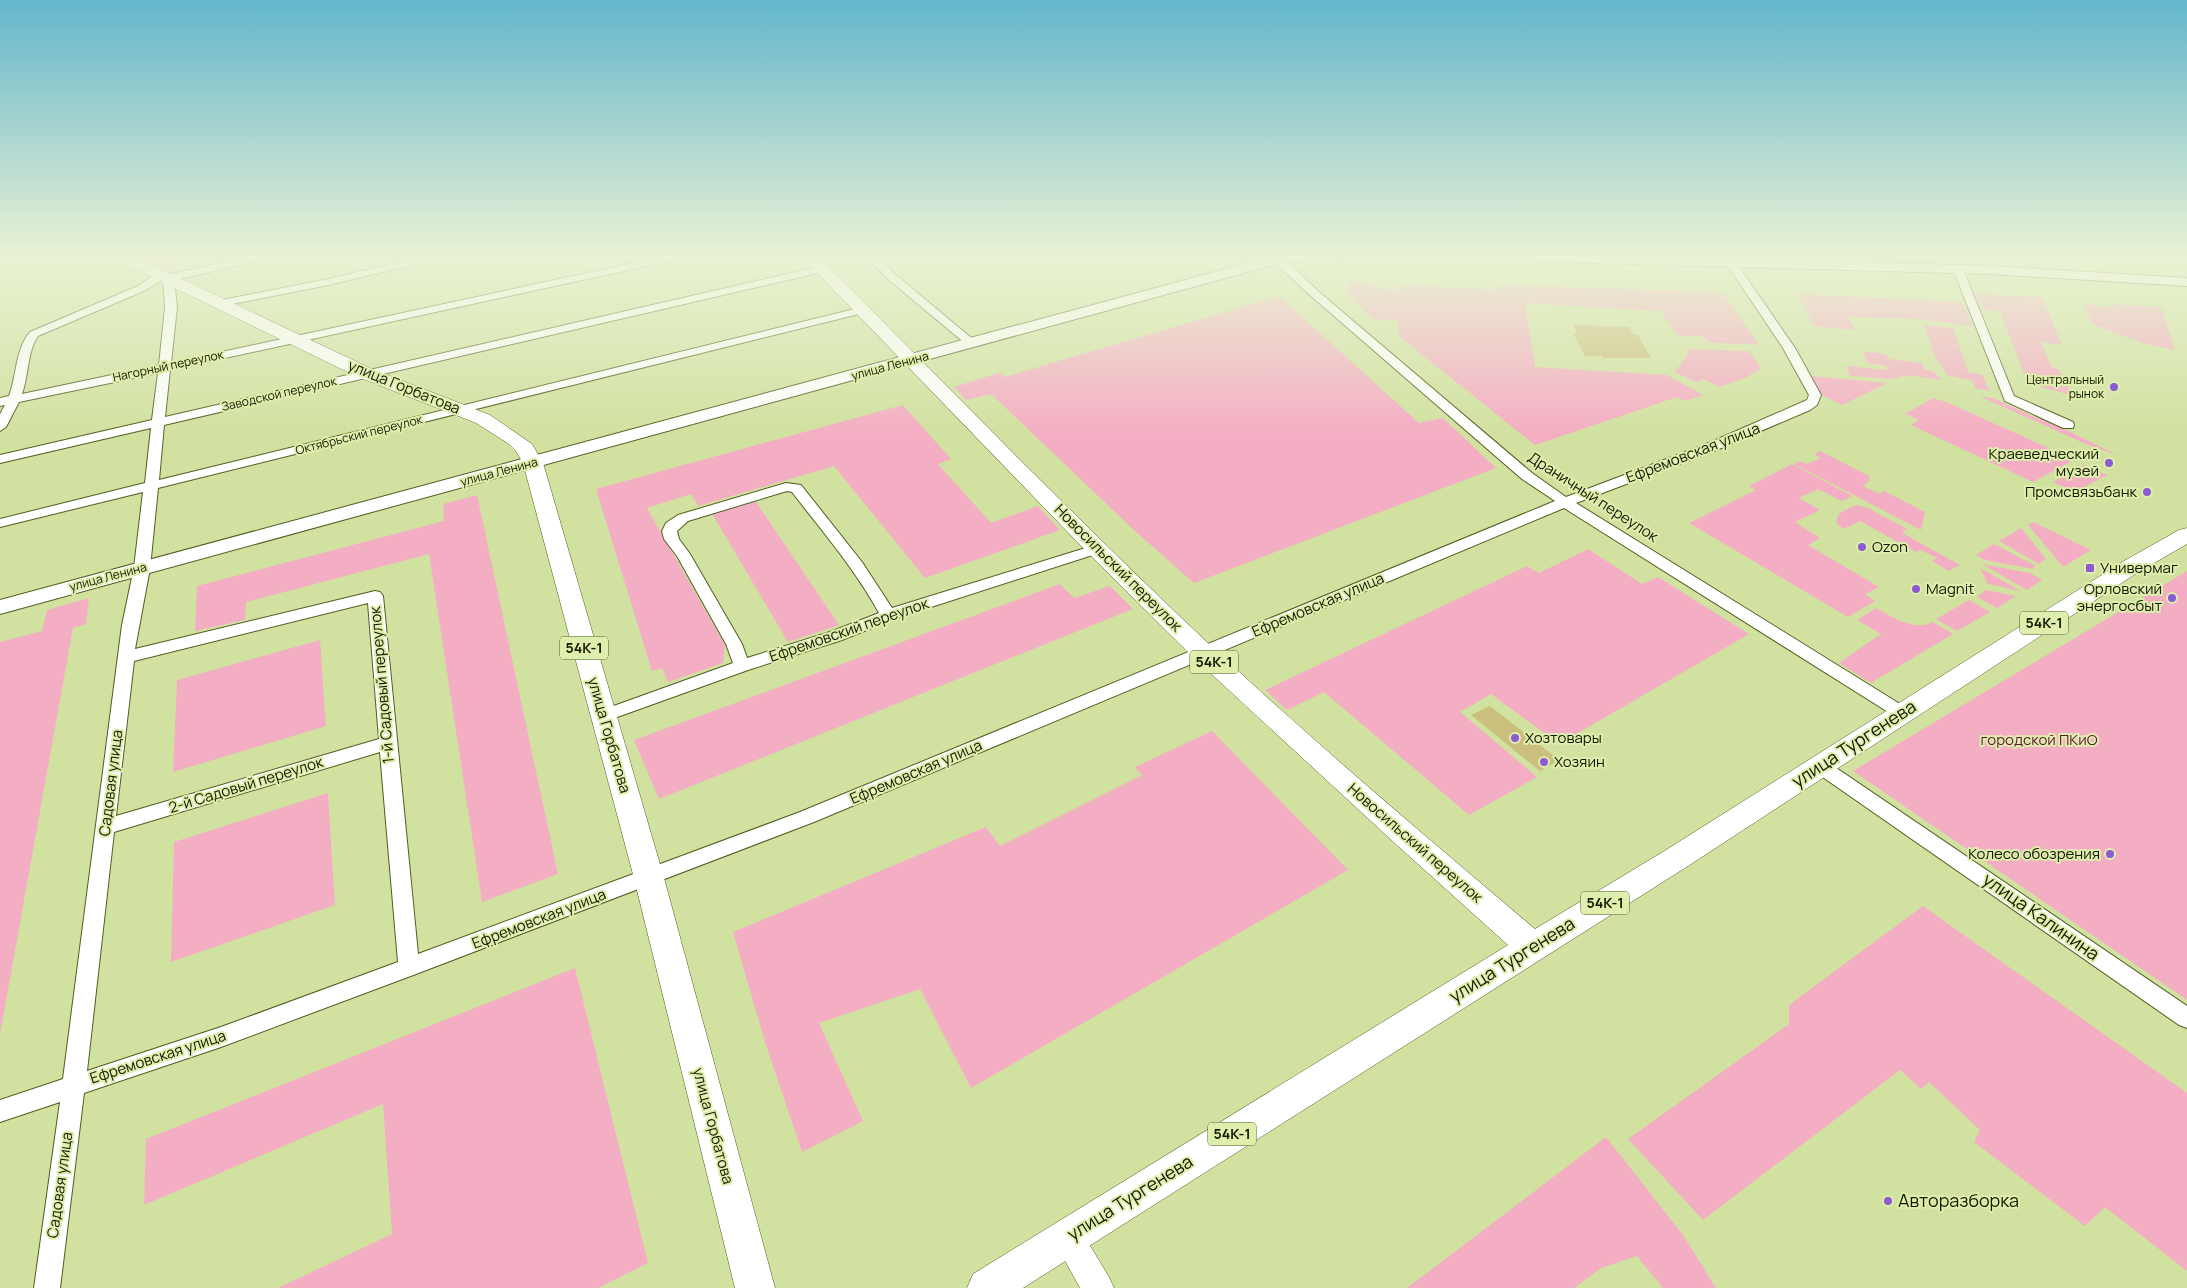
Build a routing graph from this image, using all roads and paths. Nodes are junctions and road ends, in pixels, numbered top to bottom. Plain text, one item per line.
1 (81, 314) edge
2 (170, 314) edge
3 (245, 314) edge
4 (415, 314) edge
5 (624, 314) edge
6 (846, 314) edge
7 (867, 314) edge
8 (936, 314) edge
9 (1074, 314) edge
10 (1339, 314) edge
11 (1766, 314) edge
12 (1976, 314) edge
13 (297, 340) junction
14 (972, 343) junction
15 (912, 360) junction
16 (164, 366) junction
17 (365, 373) junction
18 (13, 399) junction
19 (0, 402) edge
20 (459, 410) junction
21 (158, 423) junction
22 (2068, 425) dead end
23 (0, 427) edge
24 (0, 459) edge
25 (533, 463) junction
26 (153, 486) junction
27 (1565, 502) junction
28 (0, 523) edge
29 (2187, 534) edge
30 (1097, 549) junction
31 (142, 568) junction
32 (0, 607) edge
33 (888, 614) junction
34 (1203, 652) junction
35 (127, 657) junction
36 (742, 666) junction
37 (1902, 713) junction
38 (603, 716) junction
39 (387, 743) junction
40 (1820, 766) junction
41 (105, 827) junction
42 (649, 878) junction
43 (1533, 947) junction
44 (409, 968) junction
45 (2187, 1018) edge
46 (74, 1085) junction
47 (0, 1111) edge
48 (1067, 1237) junction
49 (47, 1288) edge
50 (755, 1288) edge
51 (987, 1288) edge
52 (1098, 1288) edge

1 - 18 street
2 - 16 street, Садовая улица
3 - 13 main road, улица Горбатова / 54К-1
4 - 13 street, Нагорный переулок
5 - 17 street, Заводской переулок
6 - 20 street, Октябрьский переулок
7 - 15 main road, Новосильский переулок / 54К-1
8 - 14 street
9 - 14 main road, улица Ленина
10 - 27 street, Драничный переулок
11 - 27 street, Ефремовская улица
12 - 22 street
13 - 16 street, Нагорный переулок
13 - 17 main road, улица Горбатова / 54К-1
14 - 15 main road, улица Ленина
15 - 25 main road, улица Ленина
15 - 30 main road, Новосильский переулок / 54К-1
16 - 18 street, Нагорный переулок
16 - 21 street, Садовая улица
17 - 20 main road, улица Горбатова / 54К-1
17 - 21 street, Заводской переулок
18 - 19 street, Нагорный переулок
18 - 23 street
20 - 25 main road, улица Горбатова / 54К-1
20 - 26 street, Октябрьский переулок
21 - 24 street, Заводской переулок
21 - 26 street, Садовая улица
25 - 31 main road, улица Ленина
25 - 38 main road, улица Горбатова / 54К-1
26 - 28 street, Октябрьский переулок
26 - 31 street, Садовая улица
27 - 34 street, Ефремовская улица
27 - 37 street, Драничный переулок
29 - 37 main road, улица Тургенева / 54К-1
30 - 33 street, Ефремовский переулок
30 - 34 main road, Новосильский переулок / 54К-1
31 - 32 main road, улица Ленина
31 - 35 street, Садовая улица
33 - 36 street, Ефремовский переулок
33 - 36 street
34 - 42 street, Ефремовская улица
34 - 43 main road, Новосильский переулок / 54К-1
35 - 39 street, 1-й Садовый переулок
35 - 41 street, Садовая улица
36 - 38 street, Ефремовский переулок
37 - 40 main road, улица Тургенева / 54К-1
38 - 42 main road, улица Горбатова / 54К-1
39 - 41 street, 2-й Садовый переулок
39 - 44 street, 1-й Садовый переулок
40 - 43 main road, улица Тургенева / 54К-1
40 - 45 street, улица Калинина
41 - 46 street, Садовая улица
42 - 44 street, Ефремовская улица
42 - 50 main road, улица Горбатова / 54К-1
43 - 48 main road, улица Тургенева / 54К-1
44 - 46 street, Ефремовская улица
46 - 47 street, Ефремовская улица
46 - 49 street, Садовая улица
48 - 51 main road, улица Тургенева / 54К-1
48 - 52 street

